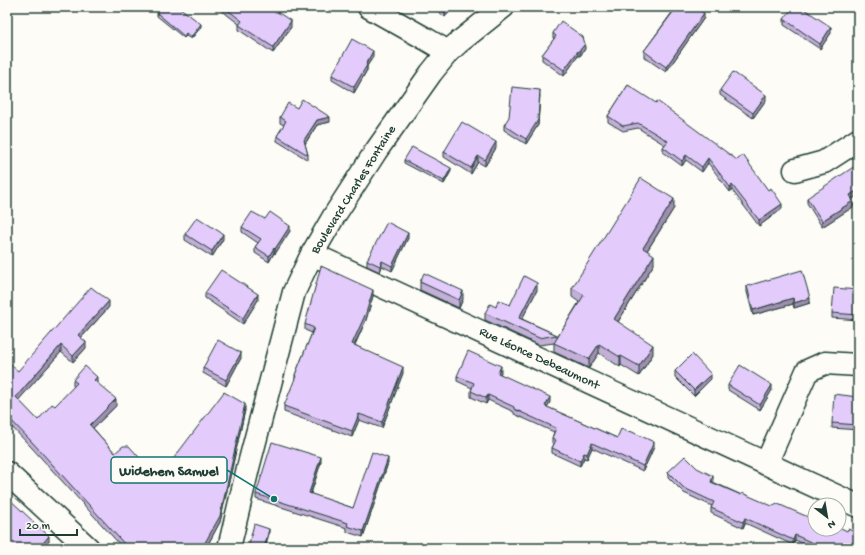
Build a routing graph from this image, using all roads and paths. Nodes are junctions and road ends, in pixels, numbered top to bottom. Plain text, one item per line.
1 (369, 7) edge
2 (503, 7) edge
3 (448, 52) junction
4 (858, 140) edge
5 (795, 170) dead end
6 (312, 254) junction
7 (858, 365) edge
8 (766, 464) junction
9 (7, 473) edge
10 (858, 506) edge
11 (88, 548) edge
12 (229, 548) edge

1 - 3 street
2 - 3 street, Boulevard Charles Fontaine
3 - 6 street, Boulevard Charles Fontaine
4 - 5 street
6 - 8 street, Rue Léonce Debeaumont
6 - 12 street, Boulevard Charles Fontaine
7 - 8 street
8 - 10 street, Rue Léonce Debeaumont
9 - 11 street

